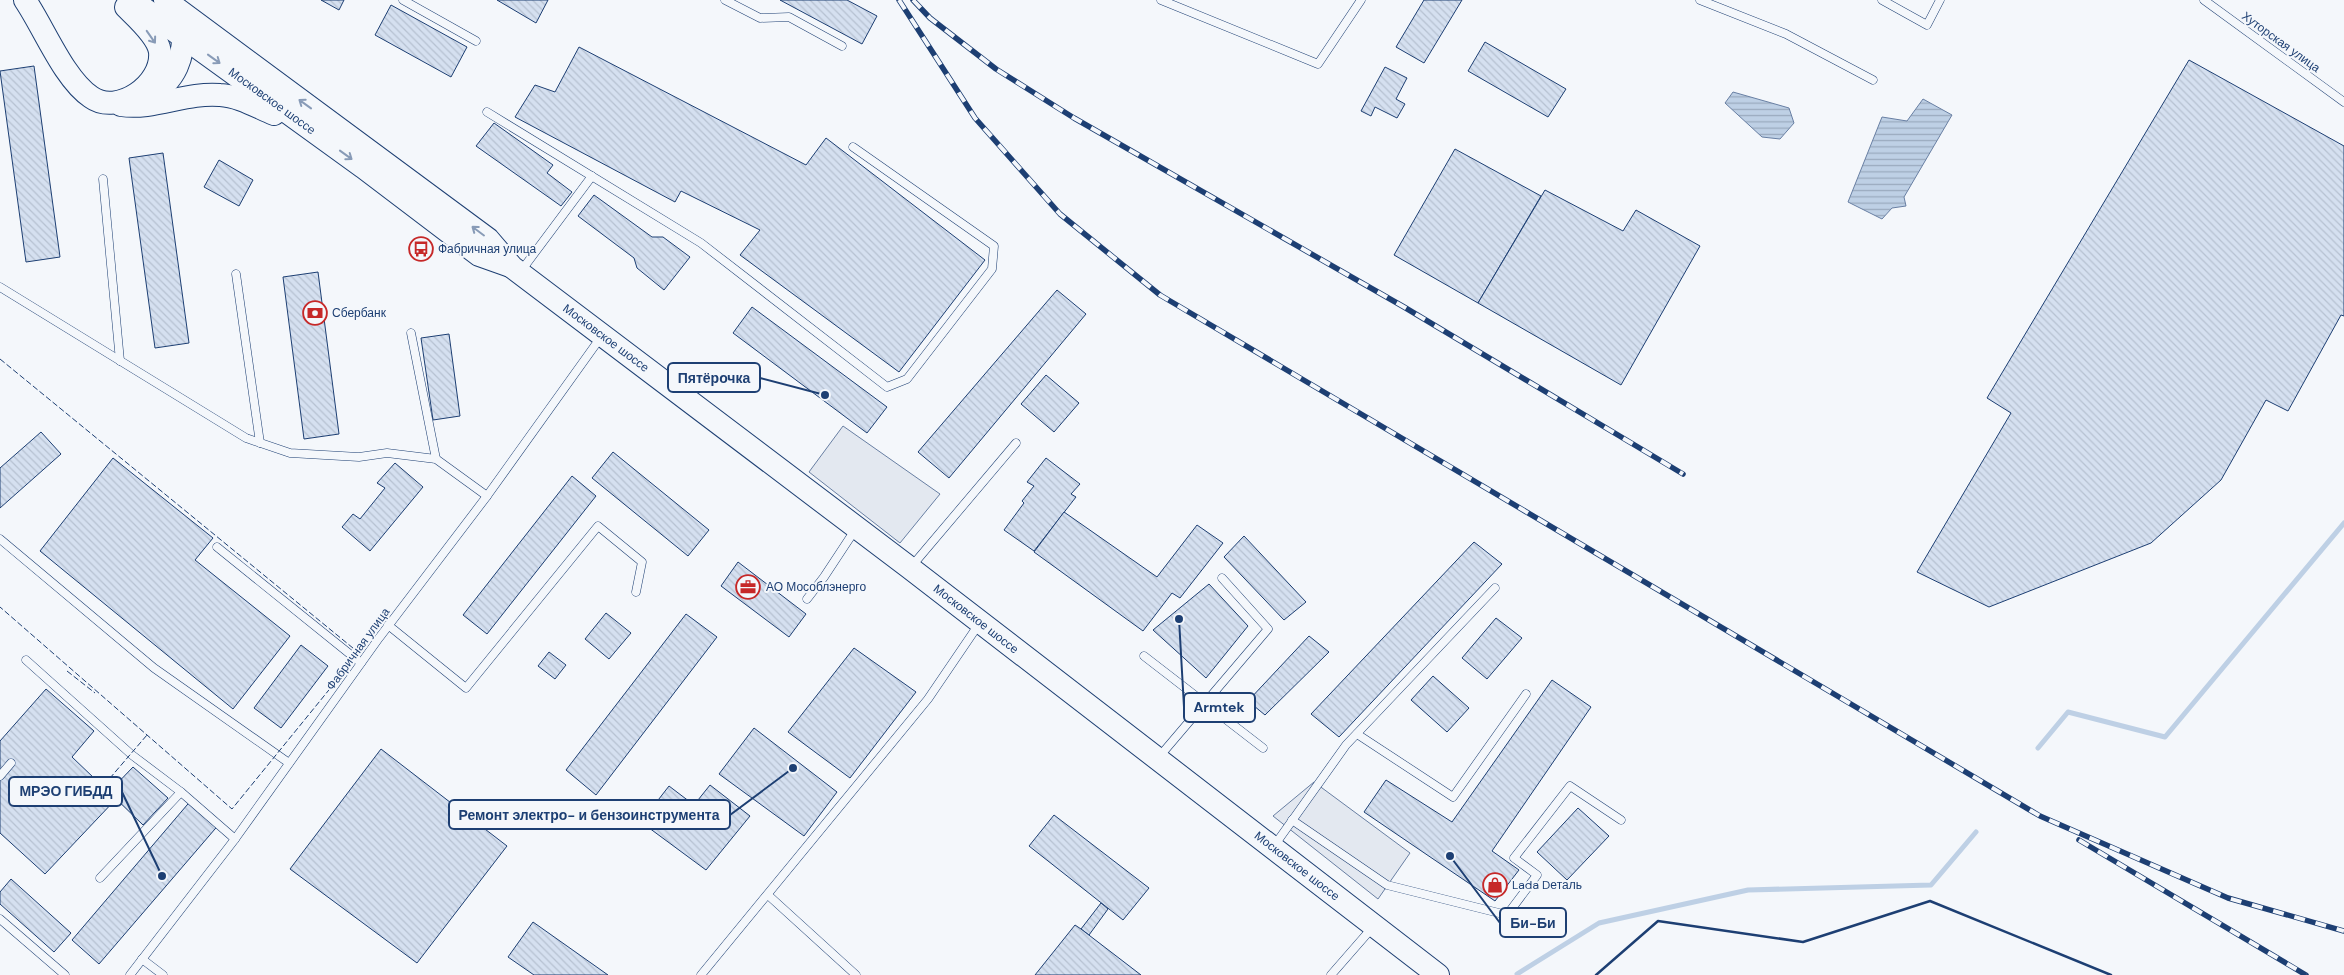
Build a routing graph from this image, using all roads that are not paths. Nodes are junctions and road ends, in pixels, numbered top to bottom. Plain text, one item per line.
1 (25, 0) edge
2 (120, 0) edge
3 (132, 0) edge
4 (165, 0) edge
5 (403, 0) edge
6 (725, 0) edge
7 (1162, 0) edge
8 (1361, 0) edge
9 (1700, 0) edge
10 (1882, 0) edge
11 (1940, 0) edge
12 (2204, 0) edge
13 (184, 15) junction
14 (184, 38) junction
15 (476, 41) dead end
16 (842, 46) dead end
17 (1873, 80) dead end
18 (2344, 102) edge
19 (105, 103) junction
20 (487, 112) dead end
21 (314, 132) junction
22 (853, 147) dead end
23 (592, 176) junction
24 (103, 178) dead end
25 (518, 267) junction
26 (236, 274) dead end
27 (0, 286) edge
28 (411, 333) dead end
29 (602, 335) junction
30 (120, 361) junction
31 (260, 443) junction
32 (1016, 443) dead end
33 (436, 459) junction
34 (487, 496) junction
35 (856, 528) junction
36 (0, 539) edge
37 (218, 547) dead end
38 (910, 568) junction
39 (1222, 578) dead end
40 (1495, 588) dead end
41 (636, 592) dead end
42 (807, 599) dead end
43 (980, 622) junction
44 (388, 625) junction
45 (1144, 656) dead end
46 (26, 660) dead end
47 (360, 663) junction
48 (1526, 694) dead end
49 (1205, 703) junction
50 (1357, 734) junction
51 (1262, 748) dead end
52 (1158, 759) junction
53 (11, 763) dead end
54 (289, 763) junction
55 (0, 776) edge
56 (181, 792) junction
57 (1292, 820) junction
58 (1621, 820) dead end
59 (235, 839) junction
60 (1273, 847) junction
61 (100, 878) dead end
62 (768, 895) junction
63 (0, 919) edge
64 (1374, 925) junction
65 (142, 959) junction
66 (65, 975) edge
67 (130, 975) edge
68 (163, 975) edge
69 (701, 975) edge
70 (856, 975) edge
71 (1331, 975) edge
72 (1438, 975) edge

1 - 19 main road
2 -> 19 main road
3 - 14 main road, Московское шоссе
4 - 13 main road, Московское шоссе
5 - 15 lane
6 - 16 lane
7 - 8 lane
9 - 17 lane
10 - 11 lane
12 - 18 lane, Хуторская улица
13 - 14 main road
25 -> 13 main road, Московское шоссе
14 - 19 main road
14 -> 21 main road, Московское шоссе
19 - 21 main road
20 - 23 lane
21 -> 25 main road, Московское шоссе
22 - 23 lane
23 - 25 lane
24 - 30 lane
25 - 29 main road, Московское шоссе
26 - 31 lane
27 - 30 lane
28 - 33 lane
29 - 34 lane, Фабричная улица
29 - 35 main road, Московское шоссе
30 - 31 lane
31 - 33 lane
32 - 38 lane
33 - 34 lane
34 - 44 lane, Фабричная улица
35 - 38 main road, Московское шоссе
35 - 42 lane
36 - 54 lane
37 - 47 lane
38 - 43 main road, Московское шоссе
39 - 49 lane
40 - 50 lane
41 - 44 lane
43 - 52 main road, Московское шоссе
43 - 62 lane
44 - 47 lane, Фабричная улица
45 - 49 lane
46 - 56 lane
47 - 54 lane, Фабричная улица
48 - 50 lane
49 - 51 lane
49 - 52 lane
50 - 57 lane
52 - 60 main road, Московское шоссе
53 - 55 lane
54 - 59 lane, Фабричная улица
56 - 59 lane
56 - 61 lane
57 - 58 lane
57 - 60 lane
59 - 65 lane, Фабричная улица
60 - 64 main road, Московское шоссе
62 - 69 lane
62 - 70 lane
63 - 66 lane
64 - 71 lane
64 - 72 main road, Московское шоссе
65 - 67 lane, Фабричная улица
65 - 68 lane

